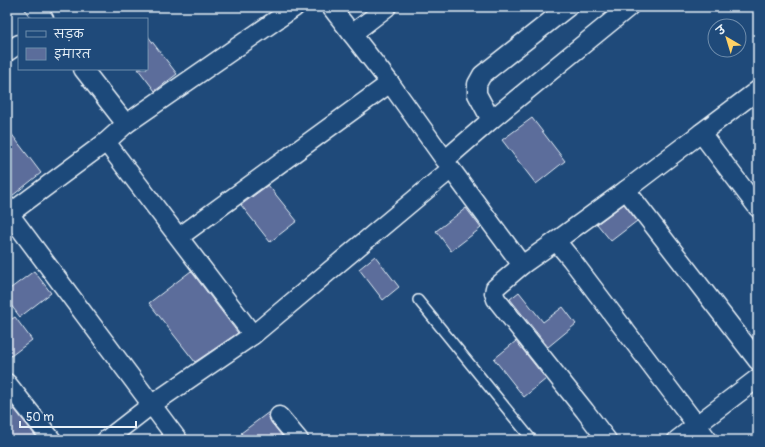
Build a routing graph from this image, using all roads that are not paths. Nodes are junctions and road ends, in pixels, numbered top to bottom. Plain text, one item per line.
1 (35, 7) edge
2 (295, 7) edge
3 (332, 7) edge
4 (387, 7) edge
5 (568, 7) edge
6 (629, 7) edge
7 (43, 18) edge
8 (352, 34) junction
9 (18, 45) edge
10 (7, 52) edge
11 (84, 70) edge
12 (390, 83) junction
13 (758, 90) edge
14 (491, 120) junction
15 (126, 124) junction
16 (701, 133) junction
17 (106, 142) junction
18 (448, 164) junction
19 (626, 190) junction
20 (758, 208) edge
21 (8, 213) edge
22 (179, 237) junction
23 (556, 241) junction
24 (522, 265) junction
25 (418, 300) dead end
26 (253, 335) junction
27 (758, 361) edge
28 (758, 378) edge
29 (7, 383) edge
30 (151, 405) junction
31 (278, 416) dead end
32 (696, 424) junction
33 (52, 440) edge
34 (106, 440) edge
35 (178, 440) edge
36 (299, 440) edge
37 (532, 440) edge
38 (607, 440) edge
39 (677, 440) edge
40 (708, 440) edge

1 - 7 street
2 - 15 street
3 - 8 street
4 - 8 street
5 - 14 street
6 - 14 street
8 - 12 street
9 - 10 street
11 - 15 street
12 - 18 street
12 - 22 street
13 - 16 street
14 - 18 street
15 - 17 street
16 - 19 street
16 - 20 street
17 - 21 street
17 - 22 street
18 - 24 street
18 - 26 street
19 - 23 street
19 - 27 street
21 - 30 street
22 - 26 street
23 - 24 street
23 - 32 street
24 - 38 street
25 - 37 lane
26 - 30 street
28 - 32 street
29 - 33 street
30 - 34 street
30 - 35 street
31 - 36 street
32 - 39 street
32 - 40 street

